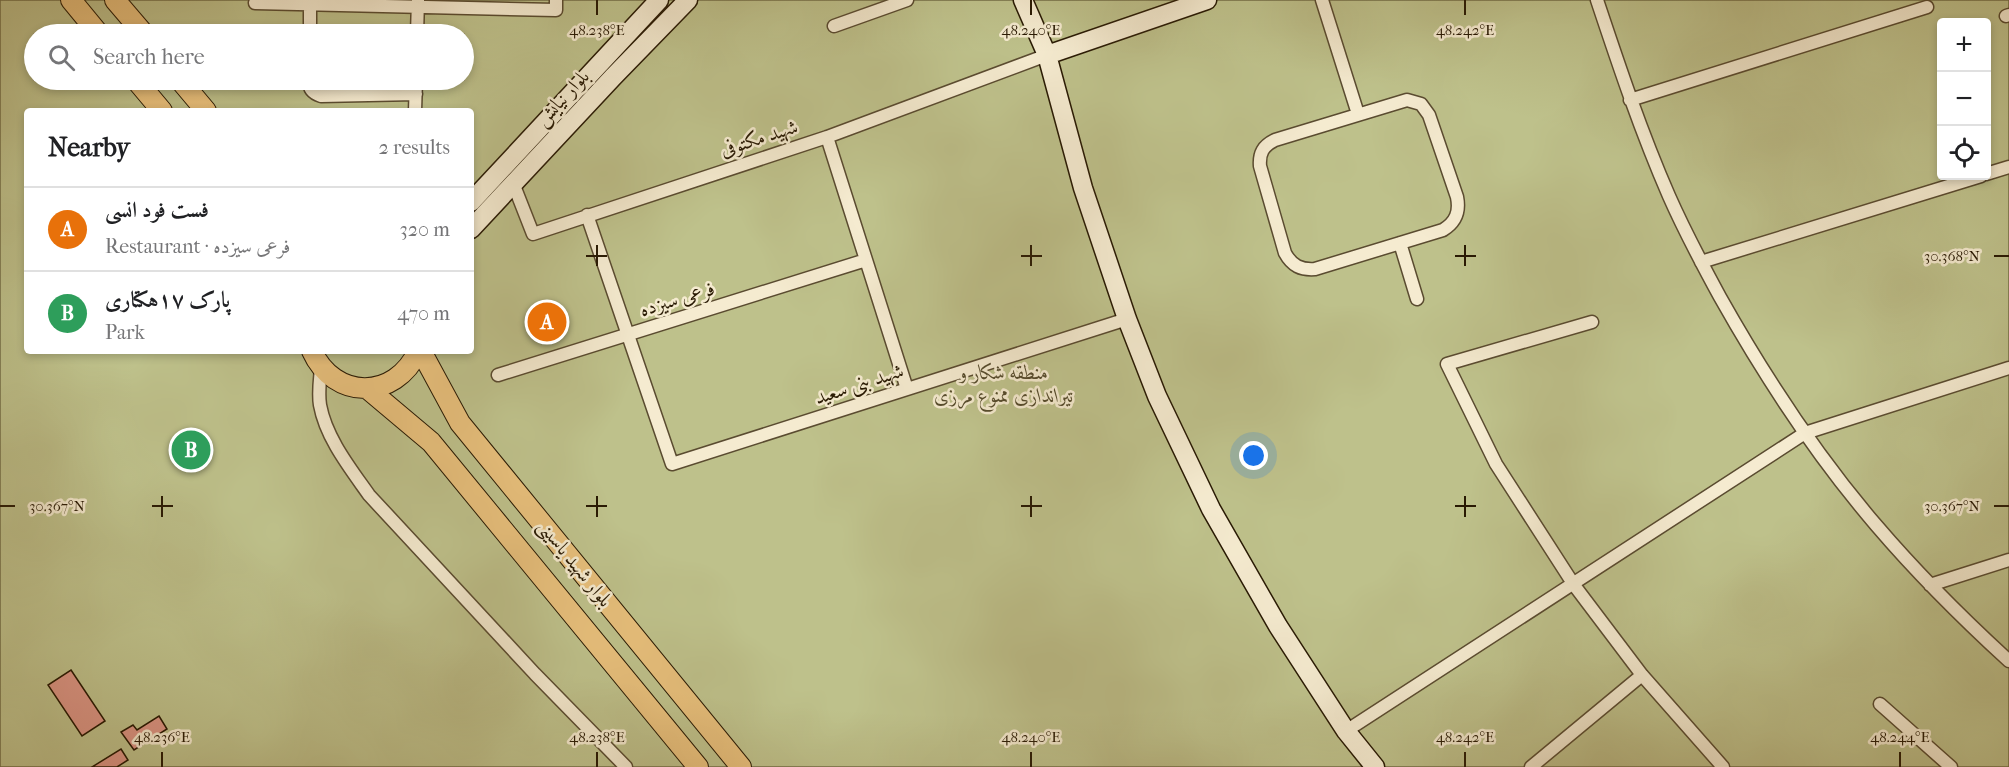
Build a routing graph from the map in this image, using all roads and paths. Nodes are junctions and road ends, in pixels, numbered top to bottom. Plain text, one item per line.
1 (71, 0) edge
2 (116, 0) edge
3 (556, 0) edge
4 (658, 0) edge
5 (688, 0) edge
6 (907, 0) edge
7 (1023, 0) edge
8 (1207, 0) edge
9 (1322, 0) edge
10 (1597, 0) edge
11 (310, 2) edge
12 (255, 3) dead end
13 (418, 3) edge
14 (1928, 7) dead end
15 (91, 24) edge
16 (136, 24) edge
17 (310, 24) edge
18 (417, 24) edge
19 (834, 26) dead end
20 (1047, 55) junction
21 (606, 71) junction
22 (144, 90) edge
23 (188, 90) edge
24 (311, 90) edge
25 (416, 90) edge
26 (416, 94) junction
27 (1630, 100) junction
28 (578, 101) junction
29 (159, 108) edge
30 (203, 108) edge
31 (415, 108) edge
32 (1358, 114) junction
33 (827, 137) junction
34 (2009, 167) edge
35 (1991, 172) edge
36 (1968, 180) edge
37 (513, 183) junction
38 (474, 199) edge
39 (587, 215) junction
40 (474, 226) edge
41 (1400, 243) junction
42 (866, 260) junction
43 (1701, 261) junction
44 (1417, 299) dead end
45 (1127, 319) junction
46 (1592, 322) dead end
47 (629, 335) junction
48 (417, 354) edge
49 (421, 354) edge
50 (316, 359) edge
51 (2009, 368) edge
52 (498, 375) dead end
53 (368, 388) junction
54 (908, 389) junction
55 (1805, 433) junction
56 (2009, 560) edge
57 (1574, 585) junction
58 (1930, 585) junction
59 (2009, 661) edge
60 (1642, 675) junction
61 (1880, 704) dead end
62 (1346, 731) junction
63 (626, 767) edge
64 (698, 767) edge
65 (741, 767) edge
66 (1375, 767) edge
67 (1531, 767) edge
68 (1723, 767) edge
69 (1951, 767) edge

1 - 15 main road
2 - 16 main road
3 - 13 street
4 - 21 street, بلوار نیایش
5 - 21 street, بلوار نیایش
6 - 19 street
7 - 20 street
8 - 20 street
9 - 32 street
10 - 27 street
11 - 12 street
11 - 13 street
11 - 17 street
13 - 18 street
14 - 27 street
20 - 33 street, شهید مکتوفی
20 - 45 street
21 - 28 street, بلوار نیایش
22 - 29 main road
23 - 30 main road
24 - 26 street
25 - 26 street
26 - 31 street
27 - 43 street
28 - 37 street, بلوار نیایش
28 - 38 street, بلوار نیایش
32 - 41 street
32 - 41 street
33 - 39 street, شهید مکتوفی
33 - 42 street
34 - 35 street
36 - 43 street
37 - 39 street, شهید مکتوفی
37 - 40 street, بلوار نیایش
39 - 47 street
41 - 44 street
42 - 47 street, فرعی سیزده
42 - 54 street
43 - 55 street
45 - 54 street, شهید بنی سعید
45 - 62 street
46 - 57 street
47 - 52 street, فرعی سیزده
47 - 54 street, شهید بنی سعید
48 - 53 main road
49 - 65 main road, بلوار شهید یاسینی
50 - 53 main road
50 - 63 street
51 - 55 street
53 - 64 main road, بلوار شهید یاسینی
55 - 57 street
55 - 58 street
56 - 58 street
57 - 60 street
57 - 62 street
58 - 59 street
60 - 67 street
60 - 68 street
61 - 69 street
62 - 66 street

